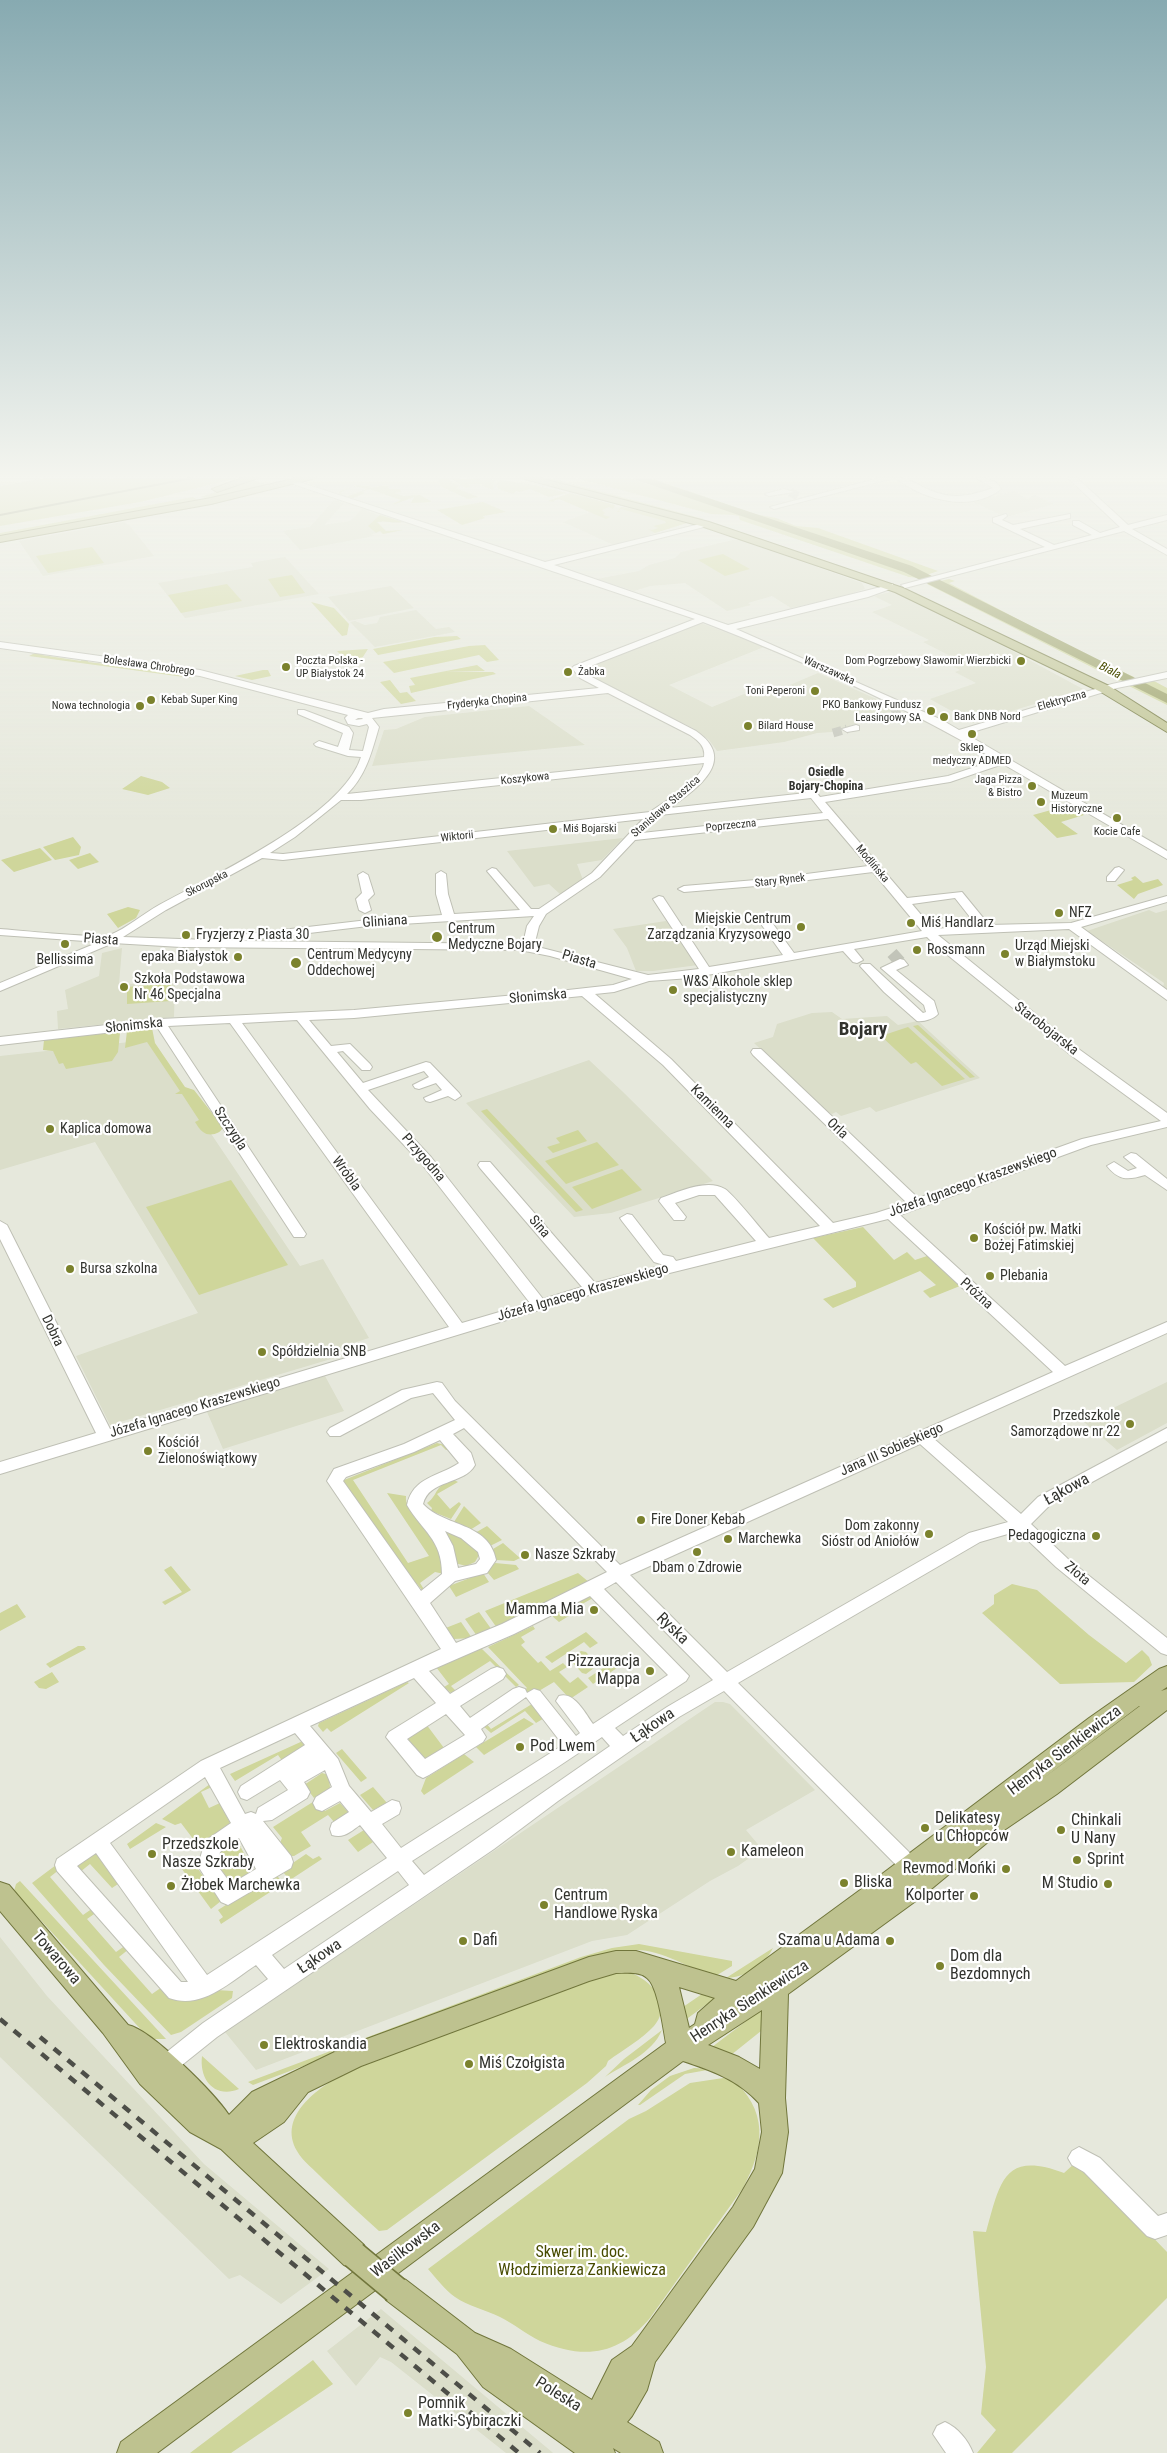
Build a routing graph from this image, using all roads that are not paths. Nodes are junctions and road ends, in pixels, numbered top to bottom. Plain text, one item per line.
1 (625, 592) edge
2 (872, 592) edge
3 (905, 592) edge
4 (919, 592) edge
5 (703, 619) junction
6 (980, 625) junction
7 (728, 628) junction
8 (0, 645) edge
9 (1167, 674) edge
10 (1110, 688) junction
11 (608, 690) junction
12 (488, 692) dead end
13 (441, 706) junction
14 (301, 712) dead end
15 (1167, 717) edge
16 (361, 719) junction
17 (1167, 728) edge
18 (958, 733) junction
19 (319, 744) dead end
20 (342, 751) junction
21 (367, 754) junction
22 (710, 759) junction
23 (1005, 760) junction
24 (803, 783) dead end
25 (339, 797) junction
26 (817, 798) junction
27 (655, 814) junction
28 (831, 815) junction
29 (631, 837) junction
30 (260, 855) junction
31 (1167, 856) edge
32 (876, 868) junction
33 (1119, 870) dead end
34 (492, 871) dead end
35 (441, 874) dead end
36 (363, 875) dead end
37 (1111, 879) dead end
38 (684, 888) dead end
39 (1167, 891) edge
40 (659, 899) dead end
41 (1167, 899) edge
42 (905, 902) junction
43 (1143, 904) junction
44 (526, 911) junction
45 (542, 912) junction
46 (366, 917) junction
47 (449, 918) junction
48 (766, 918) dead end
49 (1072, 926) junction
50 (986, 929) junction
51 (0, 932) edge
52 (930, 933) junction
53 (109, 940) junction
54 (882, 942) junction
55 (231, 945) junction
56 (528, 948) junction
57 (846, 948) junction
58 (892, 952) tunnel mouth
59 (790, 957) junction
60 (900, 962) dead end
61 (706, 971) junction
62 (648, 978) junction
63 (0, 987) edge
64 (585, 992) junction
65 (1167, 996) edge
66 (300, 1016) junction
67 (233, 1019) junction
68 (160, 1023) junction
69 (0, 1041) edge
70 (362, 1046) dead end
71 (346, 1047) junction
72 (327, 1050) junction
73 (756, 1052) dead end
74 (366, 1067) dead end
75 (438, 1078) junction
76 (419, 1085) dead end
77 (361, 1088) junction
78 (430, 1098) dead end
79 (1167, 1118) edge
80 (1167, 1123) edge
81 (1131, 1157) dead end
82 (485, 1165) dead end
83 (1114, 1166) dead end
84 (1159, 1177) edge
85 (918, 1205) junction
86 (891, 1214) junction
87 (679, 1217) dead end
88 (626, 1218) dead end
89 (0, 1225) edge
90 (831, 1229) junction
91 (300, 1234) dead end
92 (766, 1243) junction
93 (672, 1266) junction
94 (592, 1289) junction
95 (540, 1305) junction
96 (1167, 1327) edge
97 (458, 1329) junction
98 (1063, 1373) junction
99 (466, 1421) junction
100 (335, 1432) dead end
101 (442, 1432) junction
102 (1167, 1434) edge
103 (105, 1435) junction
104 (922, 1438) junction
105 (0, 1468) edge
106 (421, 1512) junction
107 (1020, 1525) junction
108 (618, 1575) junction
109 (450, 1576) junction
110 (592, 1587) junction
111 (420, 1602) junction
112 (1167, 1648) edge
113 (452, 1652) junction
114 (416, 1668) junction
115 (498, 1674) dead end
116 (1167, 1676) edge
117 (726, 1681) junction
118 (1167, 1698) edge
119 (565, 1701) dead end
120 (448, 1704) junction
121 (1129, 1714) junction
122 (297, 1723) junction
123 (469, 1728) junction
124 (597, 1731) junction
125 (575, 1747) junction
126 (622, 1747) junction
127 (322, 1753) junction
128 (207, 1766) junction
129 (282, 1770) junction
130 (300, 1776) dead end
131 (1042, 1780) junction
132 (342, 1790) junction
133 (247, 1792) dead end
134 (322, 1803) dead end
135 (392, 1808) dead end
136 (265, 1814) dead end
137 (366, 1817) junction
138 (241, 1826) junction
139 (339, 1829) dead end
140 (98, 1841) junction
141 (401, 1859) junction
142 (911, 1867) junction
143 (422, 1887) junction
144 (0, 1893) edge
145 (258, 1953) junction
146 (656, 1969) junction
147 (283, 1982) junction
148 (204, 1988) junction
149 (776, 1988) junction
150 (737, 1993) junction
151 (112, 2024) junction
152 (680, 2048) junction
153 (165, 2066) junction
154 (772, 2098) junction
155 (230, 2140) junction
156 (1079, 2158) dead end
157 (1167, 2224) edge
158 (354, 2255) joint
159 (945, 2434) dead end
160 (598, 2441) edge
161 (132, 2453) edge
162 (648, 2453) edge
163 (961, 2453) edge

1 - 5 street, Warszawska
2 - 7 street
3 - 6 main road
4 - 6 main road
5 - 7 street, Warszawska
5 - 11 street
6 - 10 main road
7 - 18 street, Warszawska
8 - 16 street, Bolesława Chrobrego
9 - 10 street, Elektryczna
10 - 15 main road
10 - 17 main road
10 - 18 street, Elektryczna
11 - 13 street, Fryderyka Chopina
11 - 22 street
12 - 13 street
13 - 16 street, Fryderyka Chopina
14 - 20 street
16 - 21 street, Skorupska
18 - 23 street, Warszawska
19 - 20 street
20 - 21 street
21 - 25 street, Skorupska
22 - 25 street, Koszykowa
22 - 27 street, Stanisława Staszica
23 - 26 street
23 - 31 street, Warszawska
24 - 26 street, Modlińska
25 - 30 street, Skorupska
26 - 27 street
26 - 28 street, Modlińska
27 - 29 street, Stanisława Staszica
27 - 30 street, Wiktorii
28 - 29 street, Poprzeczna
28 - 32 street, Modlińska
29 - 45 street, Stanisława Staszica
30 - 53 street, Skorupska
32 - 38 street, Stary Rynek
32 - 42 street, Modlińska
33 - 37 street
34 - 44 street
35 - 47 street
36 - 46 street
39 - 43 street
40 - 61 street
41 - 43 street, Słonimska
42 - 50 street
42 - 52 street, Modlińska
43 - 49 street, Słonimska
44 - 45 street, Gliniana
44 - 47 street, Gliniana
45 - 56 street, Stanisława Staszica
46 - 47 street, Gliniana
46 - 55 street, Gliniana
48 - 59 street
49 - 50 street, Słonimska
49 - 65 street
50 - 52 street, Słonimska
51 - 53 street, Piasta
52 - 54 street, Słonimska
52 - 79 street, Starobojarska
53 - 55 street, Piasta
53 - 63 street, Skorupska
54 - 57 street, Słonimska
54 - 58 street
55 - 56 street, Piasta
56 - 62 street, Piasta
57 - 59 street, Słonimska
57 - 60 street
59 - 61 street, Słonimska
61 - 62 street, Słonimska
62 - 64 street, Słonimska
64 - 66 street, Słonimska
64 - 90 street, Kamienna
66 - 67 street, Słonimska
66 - 72 street, Przygodna
67 - 68 street, Słonimska
67 - 97 street, Wróbla
68 - 69 street, Słonimska
68 - 91 street, Szczygla
70 - 71 street
71 - 72 street
71 - 74 street
72 - 77 street, Przygodna
73 - 85 street, Orla
75 - 76 street
75 - 77 street
75 - 78 street
77 - 95 street, Przygodna
80 - 85 street, Józefa Ignacego Kraszewskiego
81 - 84 street
82 - 94 street, Sina
83 - 84 street
85 - 86 street, Józefa Ignacego Kraszewskiego
86 - 90 street, Józefa Ignacego Kraszewskiego
86 - 98 street, Próżna
87 - 92 street
88 - 93 street
89 - 103 street, Dobra
90 - 92 street, Józefa Ignacego Kraszewskiego
92 - 93 street, Józefa Ignacego Kraszewskiego
93 - 94 street, Józefa Ignacego Kraszewskiego
94 - 95 street, Józefa Ignacego Kraszewskiego
95 - 97 street, Józefa Ignacego Kraszewskiego
96 - 98 street, Jana III Sobieskiego
97 - 103 street, Józefa Ignacego Kraszewskiego
98 - 104 street, Jana III Sobieskiego
99 - 100 street, Ryska
99 - 101 street
99 - 108 street, Ryska
101 - 106 street
101 - 111 street
102 - 107 street, Łąkowa
103 - 105 street, Józefa Ignacego Kraszewskiego
104 - 107 street, Złota
104 - 108 street, Jana III Sobieskiego
106 - 109 street
106 - 109 street
107 - 112 street, Złota
107 - 117 street, Łąkowa
108 - 110 street, Jana III Sobieskiego
108 - 117 street, Ryska
109 - 111 street
110 - 113 street, Jana III Sobieskiego
110 - 124 street
111 - 113 street
113 - 114 street, Jana III Sobieskiego
114 - 120 street
114 - 122 street, Jana III Sobieskiego
115 - 120 street
116 - 121 main road, Henryka Sienkiewicza
117 - 126 street, Łąkowa
117 - 142 street, Ryska
118 - 121 main road, Henryka Sienkiewicza
119 - 124 street
120 - 123 street
120 - 123 street
121 - 131 main road, Henryka Sienkiewicza
122 - 127 street
122 - 128 street, Jana III Sobieskiego
123 - 125 street
124 - 125 street
124 - 126 street
125 - 141 street
126 - 143 street, Łąkowa
127 - 129 street
127 - 130 street
127 - 132 street
128 - 138 street
128 - 140 street, Jana III Sobieskiego
129 - 133 street
129 - 136 street
131 - 142 main road, Henryka Sienkiewicza
131 - 149 main road, Henryka Sienkiewicza
132 - 134 street
132 - 137 street
135 - 137 street
137 - 139 street
137 - 141 street
138 - 138 street
140 - 148 street
140 - 148 street, Jana III Sobieskiego
141 - 143 street
141 - 145 street
142 - 150 main road, Henryka Sienkiewicza
143 - 147 street, Łąkowa
144 - 151 main road, Towarowa
145 - 147 street
145 - 148 street
146 - 150 main road
146 - 152 main road
146 - 155 main road
147 - 153 street, Łąkowa
149 - 152 main road, Henryka Sienkiewicza
149 - 154 main road
150 - 152 main road, Henryka Sienkiewicza
151 - 153 main road, Towarowa
151 - 155 main road, Towarowa
152 - 154 main road
152 - 161 main road, Wasilkowska
153 - 155 main road, Towarowa
154 - 160 main road
155 - 158 main road, Towarowa
156 - 157 street
158 - 160 main road, Poleska, bridge
159 - 163 street
160 - 162 main road, Poleska

